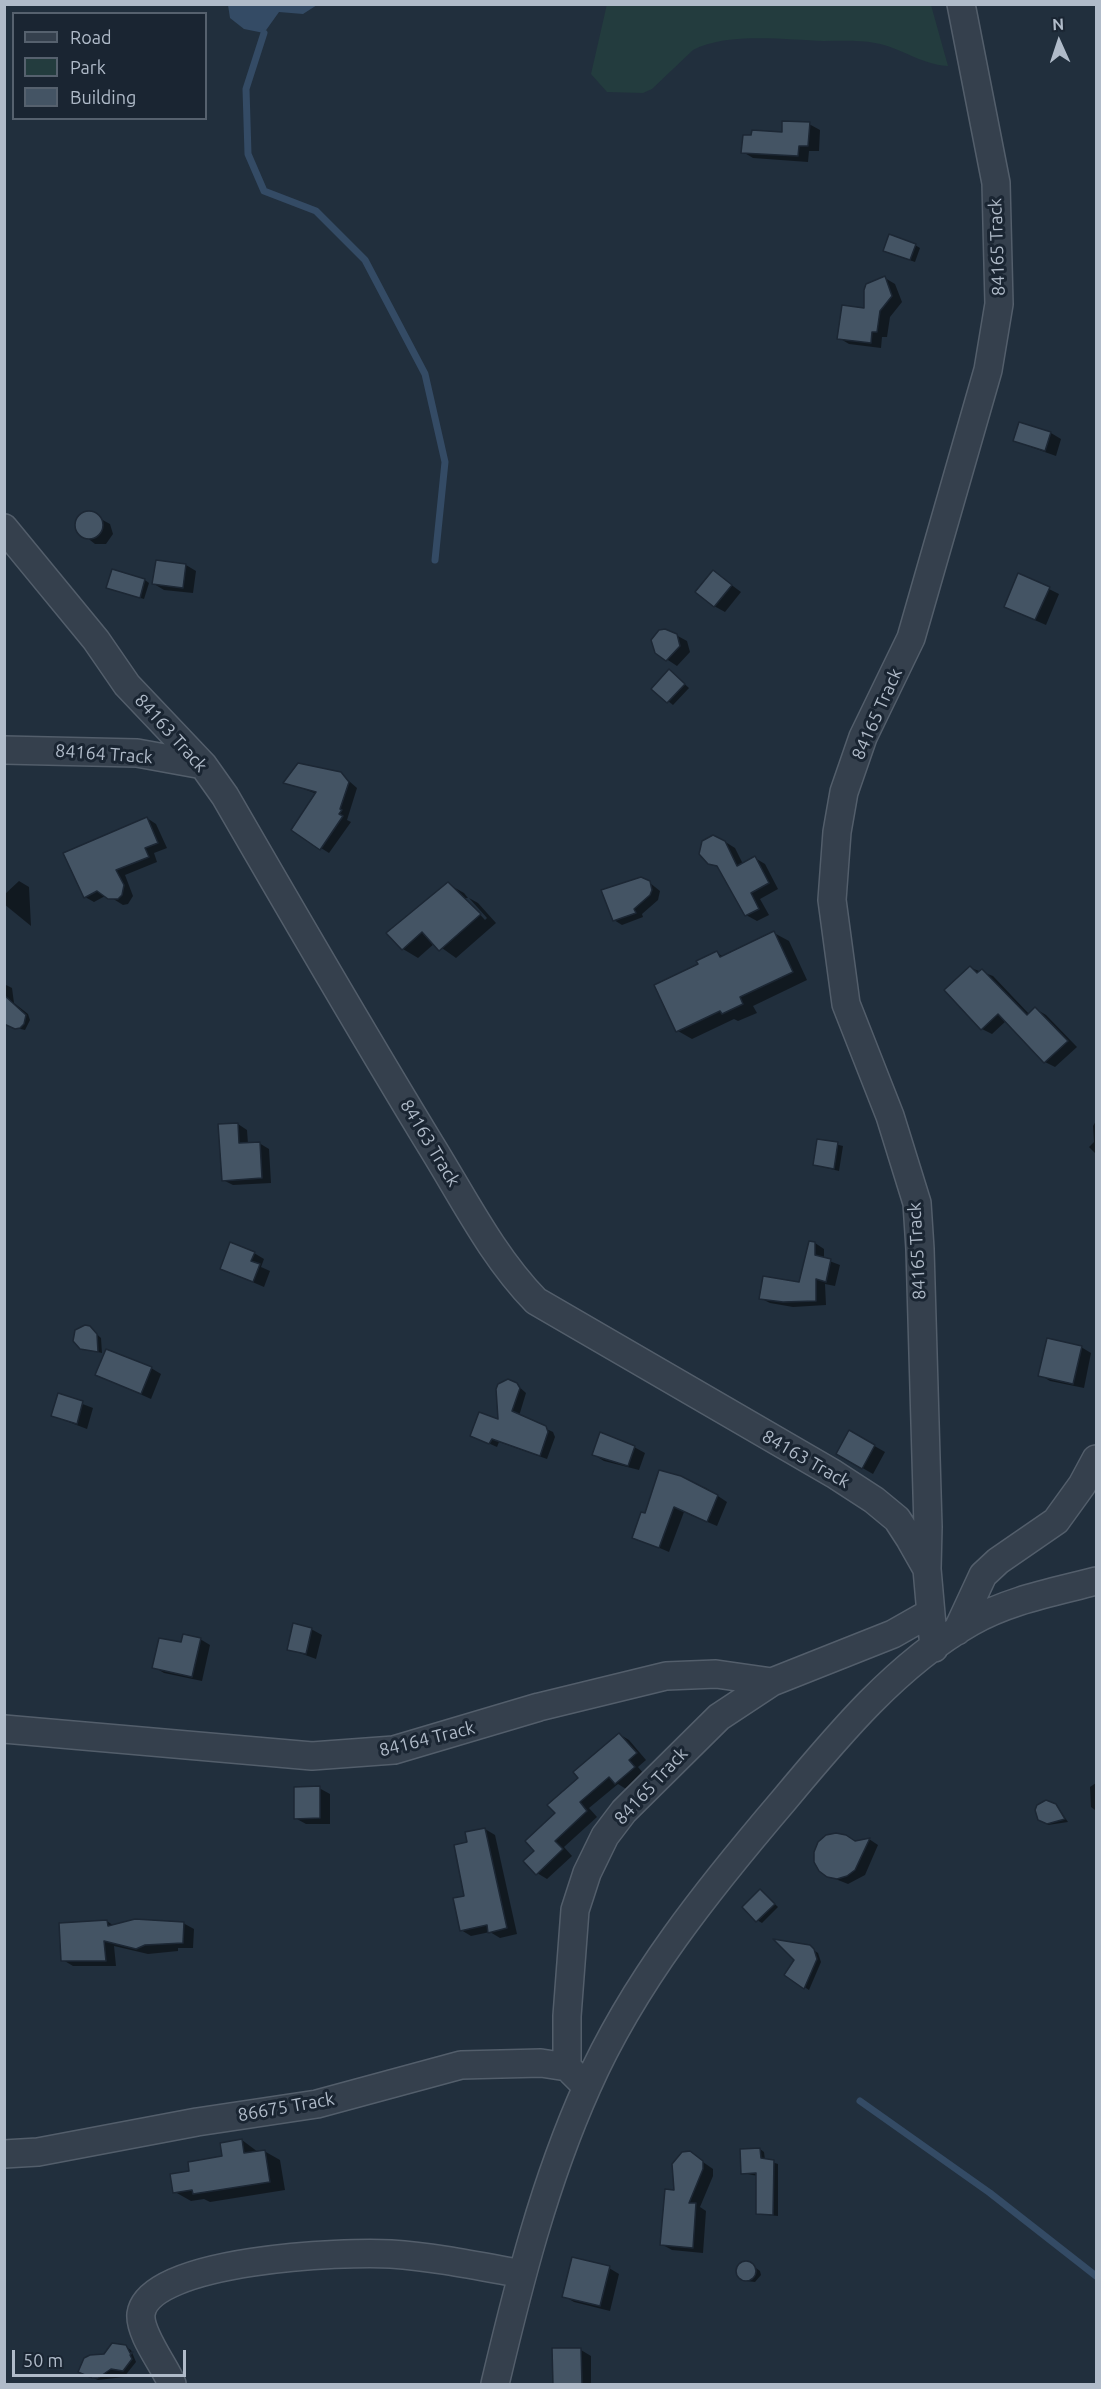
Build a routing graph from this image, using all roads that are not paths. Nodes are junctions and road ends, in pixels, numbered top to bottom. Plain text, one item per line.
1 (962, 4) edge
2 (4, 528) edge
3 (4, 750) edge
4 (203, 765) junction
5 (1096, 1459) edge
6 (927, 1569) junction
7 (1096, 1581) edge
8 (930, 1613) junction
9 (957, 1632) junction
10 (934, 1648) junction
11 (772, 1682) junction
12 (4, 1729) edge
13 (567, 2067) junction
14 (587, 2087) junction
15 (4, 2154) edge
16 (522, 2274) junction
17 (172, 2385) edge
18 (495, 2385) edge

1 - 6 street, 84165 Track
2 - 4 street, 84163 Track
3 - 4 street, 84164 Track
4 - 6 street, 84163 Track
5 - 9 street
6 - 8 street, 84163 Track
7 - 9 street
8 - 10 street, 84163 Track
8 - 11 street, 84165 Track
9 - 10 street
10 - 14 street
11 - 12 street, 84164 Track
11 - 13 street, 84165 Track
13 - 14 street
13 - 15 street, 86675 Track
14 - 16 street
16 - 17 street
16 - 18 street

